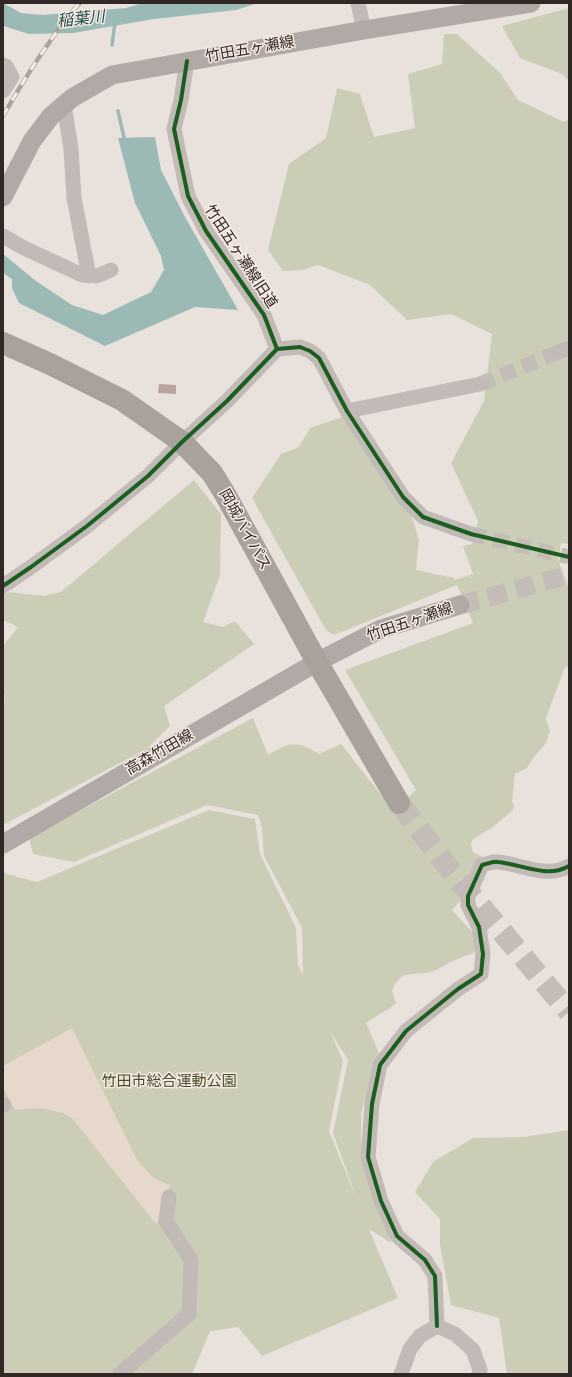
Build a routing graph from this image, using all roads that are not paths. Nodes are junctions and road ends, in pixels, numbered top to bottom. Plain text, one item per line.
1 (531, 3) edge
2 (361, 16) edge
3 (188, 61) junction
4 (3, 65) edge
5 (3, 91) edge
6 (64, 104) junction
7 (4, 193) edge
8 (3, 236) edge
9 (111, 270) dead end
10 (89, 276) junction
11 (3, 343) edge
12 (277, 349) junction
13 (480, 384) tunnel mouth
14 (347, 411) junction
15 (182, 442) junction
16 (471, 534) tunnel mouth
17 (3, 586) edge
18 (460, 605) tunnel mouth
19 (317, 662) junction
20 (399, 803) tunnel mouth
21 (3, 844) edge
22 (569, 866) edge
23 (169, 1197) dead end
24 (437, 1326) junction
25 (120, 1374) edge
26 (401, 1374) edge
27 (479, 1374) edge

1 - 2 main road, 竹田五ヶ瀬線
2 - 3 main road, 竹田五ヶ瀬線
3 - 6 main road, 竹田五ヶ瀬線
3 - 12 street, 竹田五ヶ瀬線旧道
4 - 5 street
6 - 7 main road, 竹田五ヶ瀬線
6 - 10 street
8 - 10 street
9 - 10 street
11 - 15 highway, 岡城バイパス
12 - 14 street
12 - 15 street
13 - 14 street
14 - 16 street
15 - 17 street
15 - 19 highway, 岡城バイパス
18 - 19 main road, 竹田五ヶ瀬線
19 - 20 highway, 岡城バイパス
19 - 21 main road, 高森竹田線
22 - 24 street
23 - 25 street
24 - 26 street
24 - 27 street

